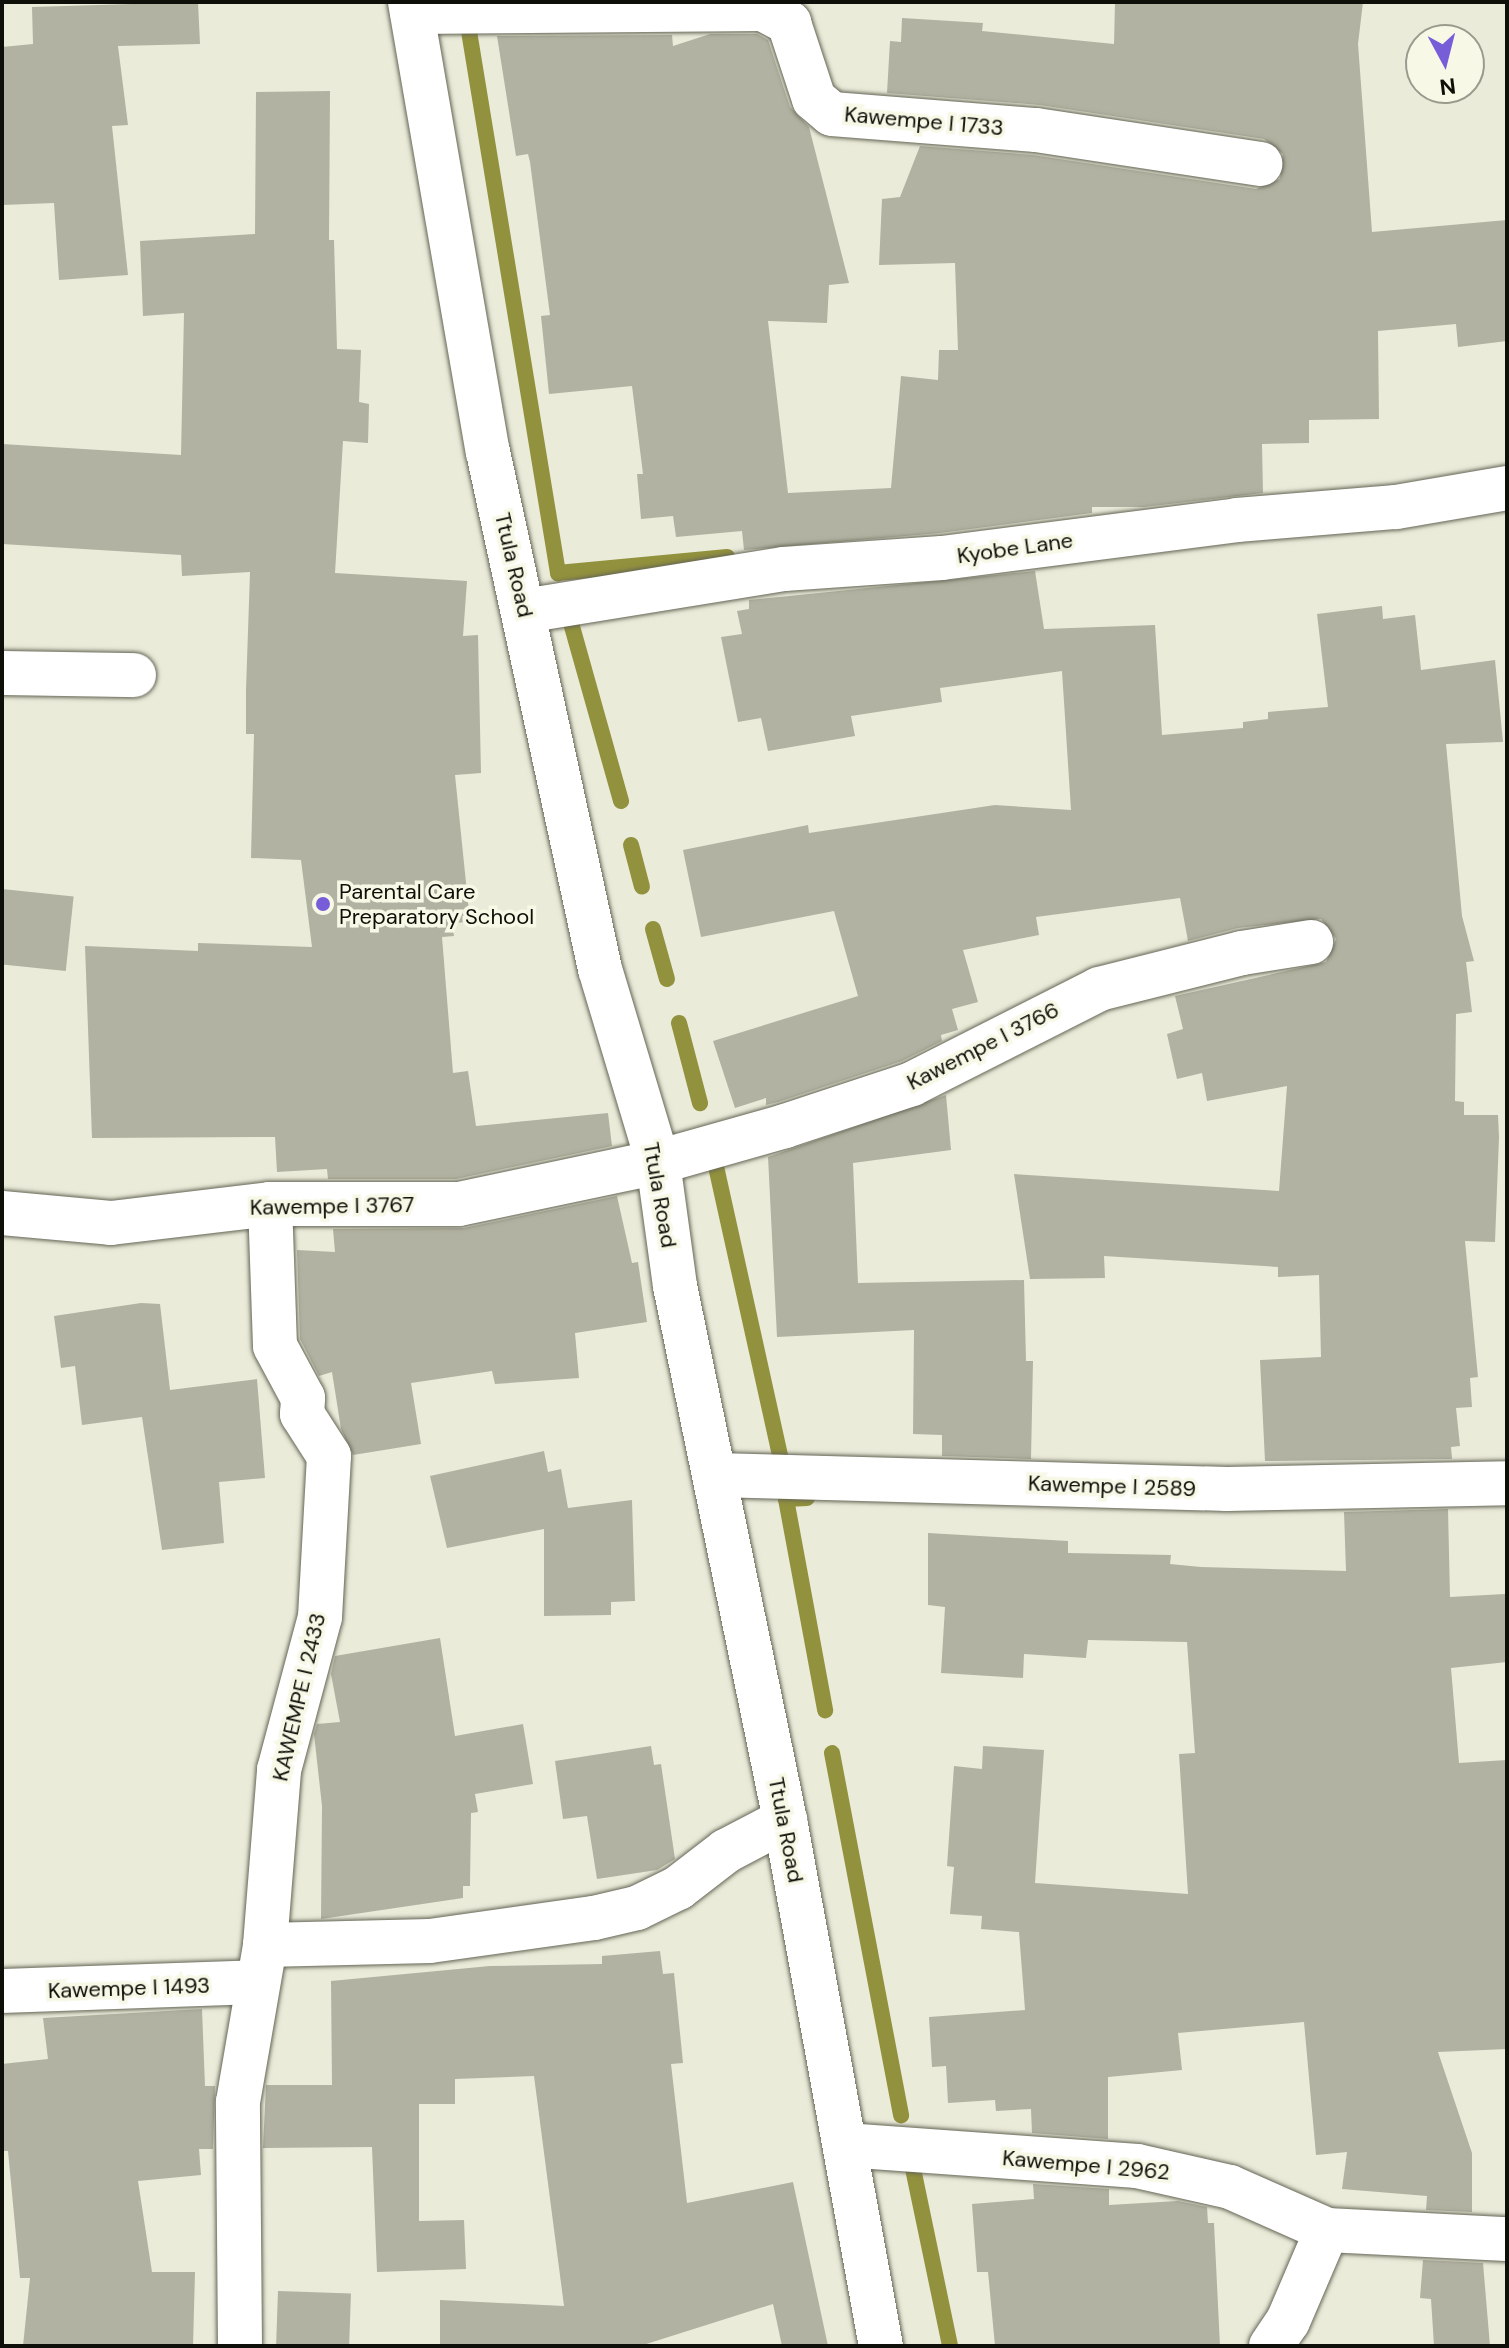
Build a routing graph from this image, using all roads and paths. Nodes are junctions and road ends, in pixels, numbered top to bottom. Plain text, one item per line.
1 (411, 7) edge
2 (1260, 164) dead end
3 (1507, 488) edge
4 (524, 611) junction
5 (2, 673) edge
6 (134, 675) dead end
7 (1311, 942) dead end
8 (658, 1162) junction
9 (270, 1204) junction
10 (2, 1213) edge
11 (717, 1475) junction
12 (1507, 1483) edge
13 (785, 1820) junction
14 (260, 1963) junction
15 (2, 1991) edge
16 (845, 2145) junction
17 (1327, 2230) junction
18 (1507, 2239) edge
19 (240, 2346) edge
20 (881, 2346) edge
21 (1271, 2346) edge

1 - 2 street, Kawempe I 1733
1 - 4 street, Ttula Road
3 - 4 street, Kyobe Lane
4 - 8 street, Ttula Road
5 - 6 street
7 - 8 street, Kawempe I 3766
8 - 9 street, Kawempe I 3767
8 - 11 street, Ttula Road
9 - 10 street, Kawempe I 3767
9 - 14 street, KAWEMPE I 2433
11 - 12 street, Kawempe I 2589
11 - 13 street, Ttula Road
13 - 14 street, Kawempe I 1493
13 - 16 street, Ttula Road
14 - 15 street, Kawempe I 1493
14 - 19 street, KAWEMPE I 2433
16 - 17 street, Kawempe I 2962
16 - 20 street, Ttula Road
17 - 18 street, Kawempe I 2962
17 - 21 street

